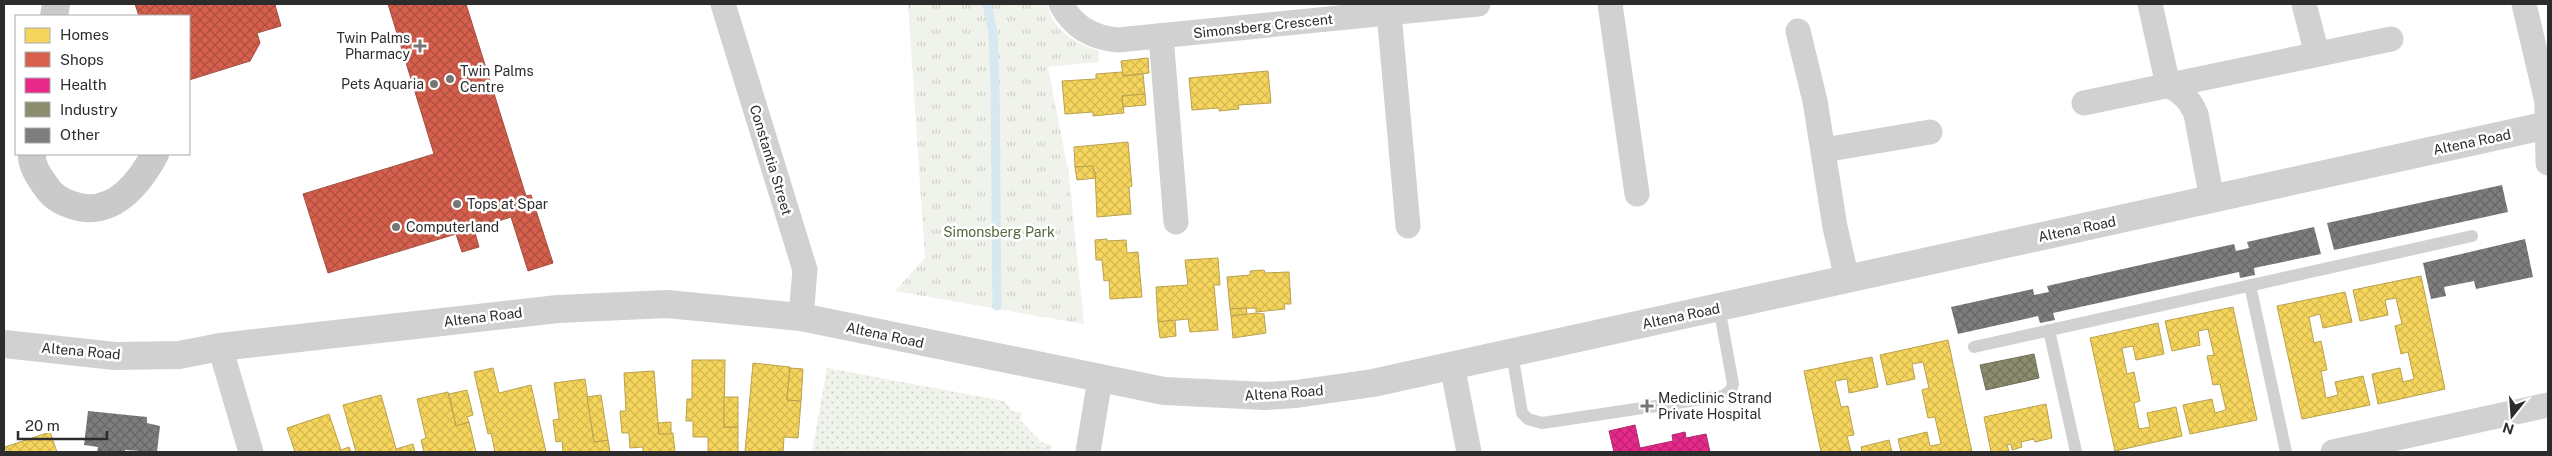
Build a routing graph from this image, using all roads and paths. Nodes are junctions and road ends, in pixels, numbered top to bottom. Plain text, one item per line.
1 (723, 4) edge
2 (1061, 4) edge
3 (1478, 4) edge
4 (1610, 4) edge
5 (2150, 4) edge
6 (2304, 4) edge
7 (2524, 4) edge
8 (1389, 13) junction
9 (1798, 31) dead end
10 (1161, 36) junction
11 (2391, 39) dead end
12 (2317, 54) junction
13 (2168, 85) junction
14 (2084, 103) dead end
15 (2548, 126) edge
16 (1930, 132) dead end
17 (1824, 150) junction
18 (32, 155) edge
19 (155, 155) edge
20 (2548, 164) edge
21 (1637, 194) dead end
22 (2212, 199) junction
23 (1176, 222) dead end
24 (1408, 226) dead end
25 (2472, 236) dead end
26 (1847, 279) junction
27 (2250, 285) junction
28 (1719, 307) junction
29 (801, 317) junction
30 (2050, 330) junction
31 (4, 344) edge
32 (220, 347) junction
33 (1974, 347) dead end
34 (1512, 352) junction
35 (1452, 366) junction
36 (1100, 380) junction
37 (2548, 405) edge
38 (251, 452) edge
39 (1088, 452) edge
40 (1469, 452) edge
41 (2076, 452) edge
42 (2286, 452) edge
43 (2333, 452) edge

1 - 29 street, Constantia Street
2 - 10 street, Simonsberg Crescent
3 - 8 street, Simonsberg Crescent
4 - 21 street
5 - 13 street
6 - 12 street
7 - 15 street
8 - 10 street, Simonsberg Crescent
8 - 24 street
9 - 17 street
10 - 23 street
11 - 12 street
12 - 13 street
13 - 14 street
13 - 22 street
15 - 20 street
15 - 22 street, Altena Road
16 - 17 street
17 - 26 street
18 - 19 main road
22 - 26 street, Altena Road
25 - 27 lane
26 - 28 street, Altena Road
27 - 30 lane
27 - 42 lane
28 - 34 street, Altena Road
28 - 34 lane
29 - 32 street, Altena Road
29 - 36 street, Altena Road
30 - 33 lane
30 - 41 lane
31 - 32 street, Altena Road
32 - 38 street
34 - 35 street, Altena Road
35 - 36 street, Altena Road
35 - 40 street
36 - 39 street
37 - 43 street

